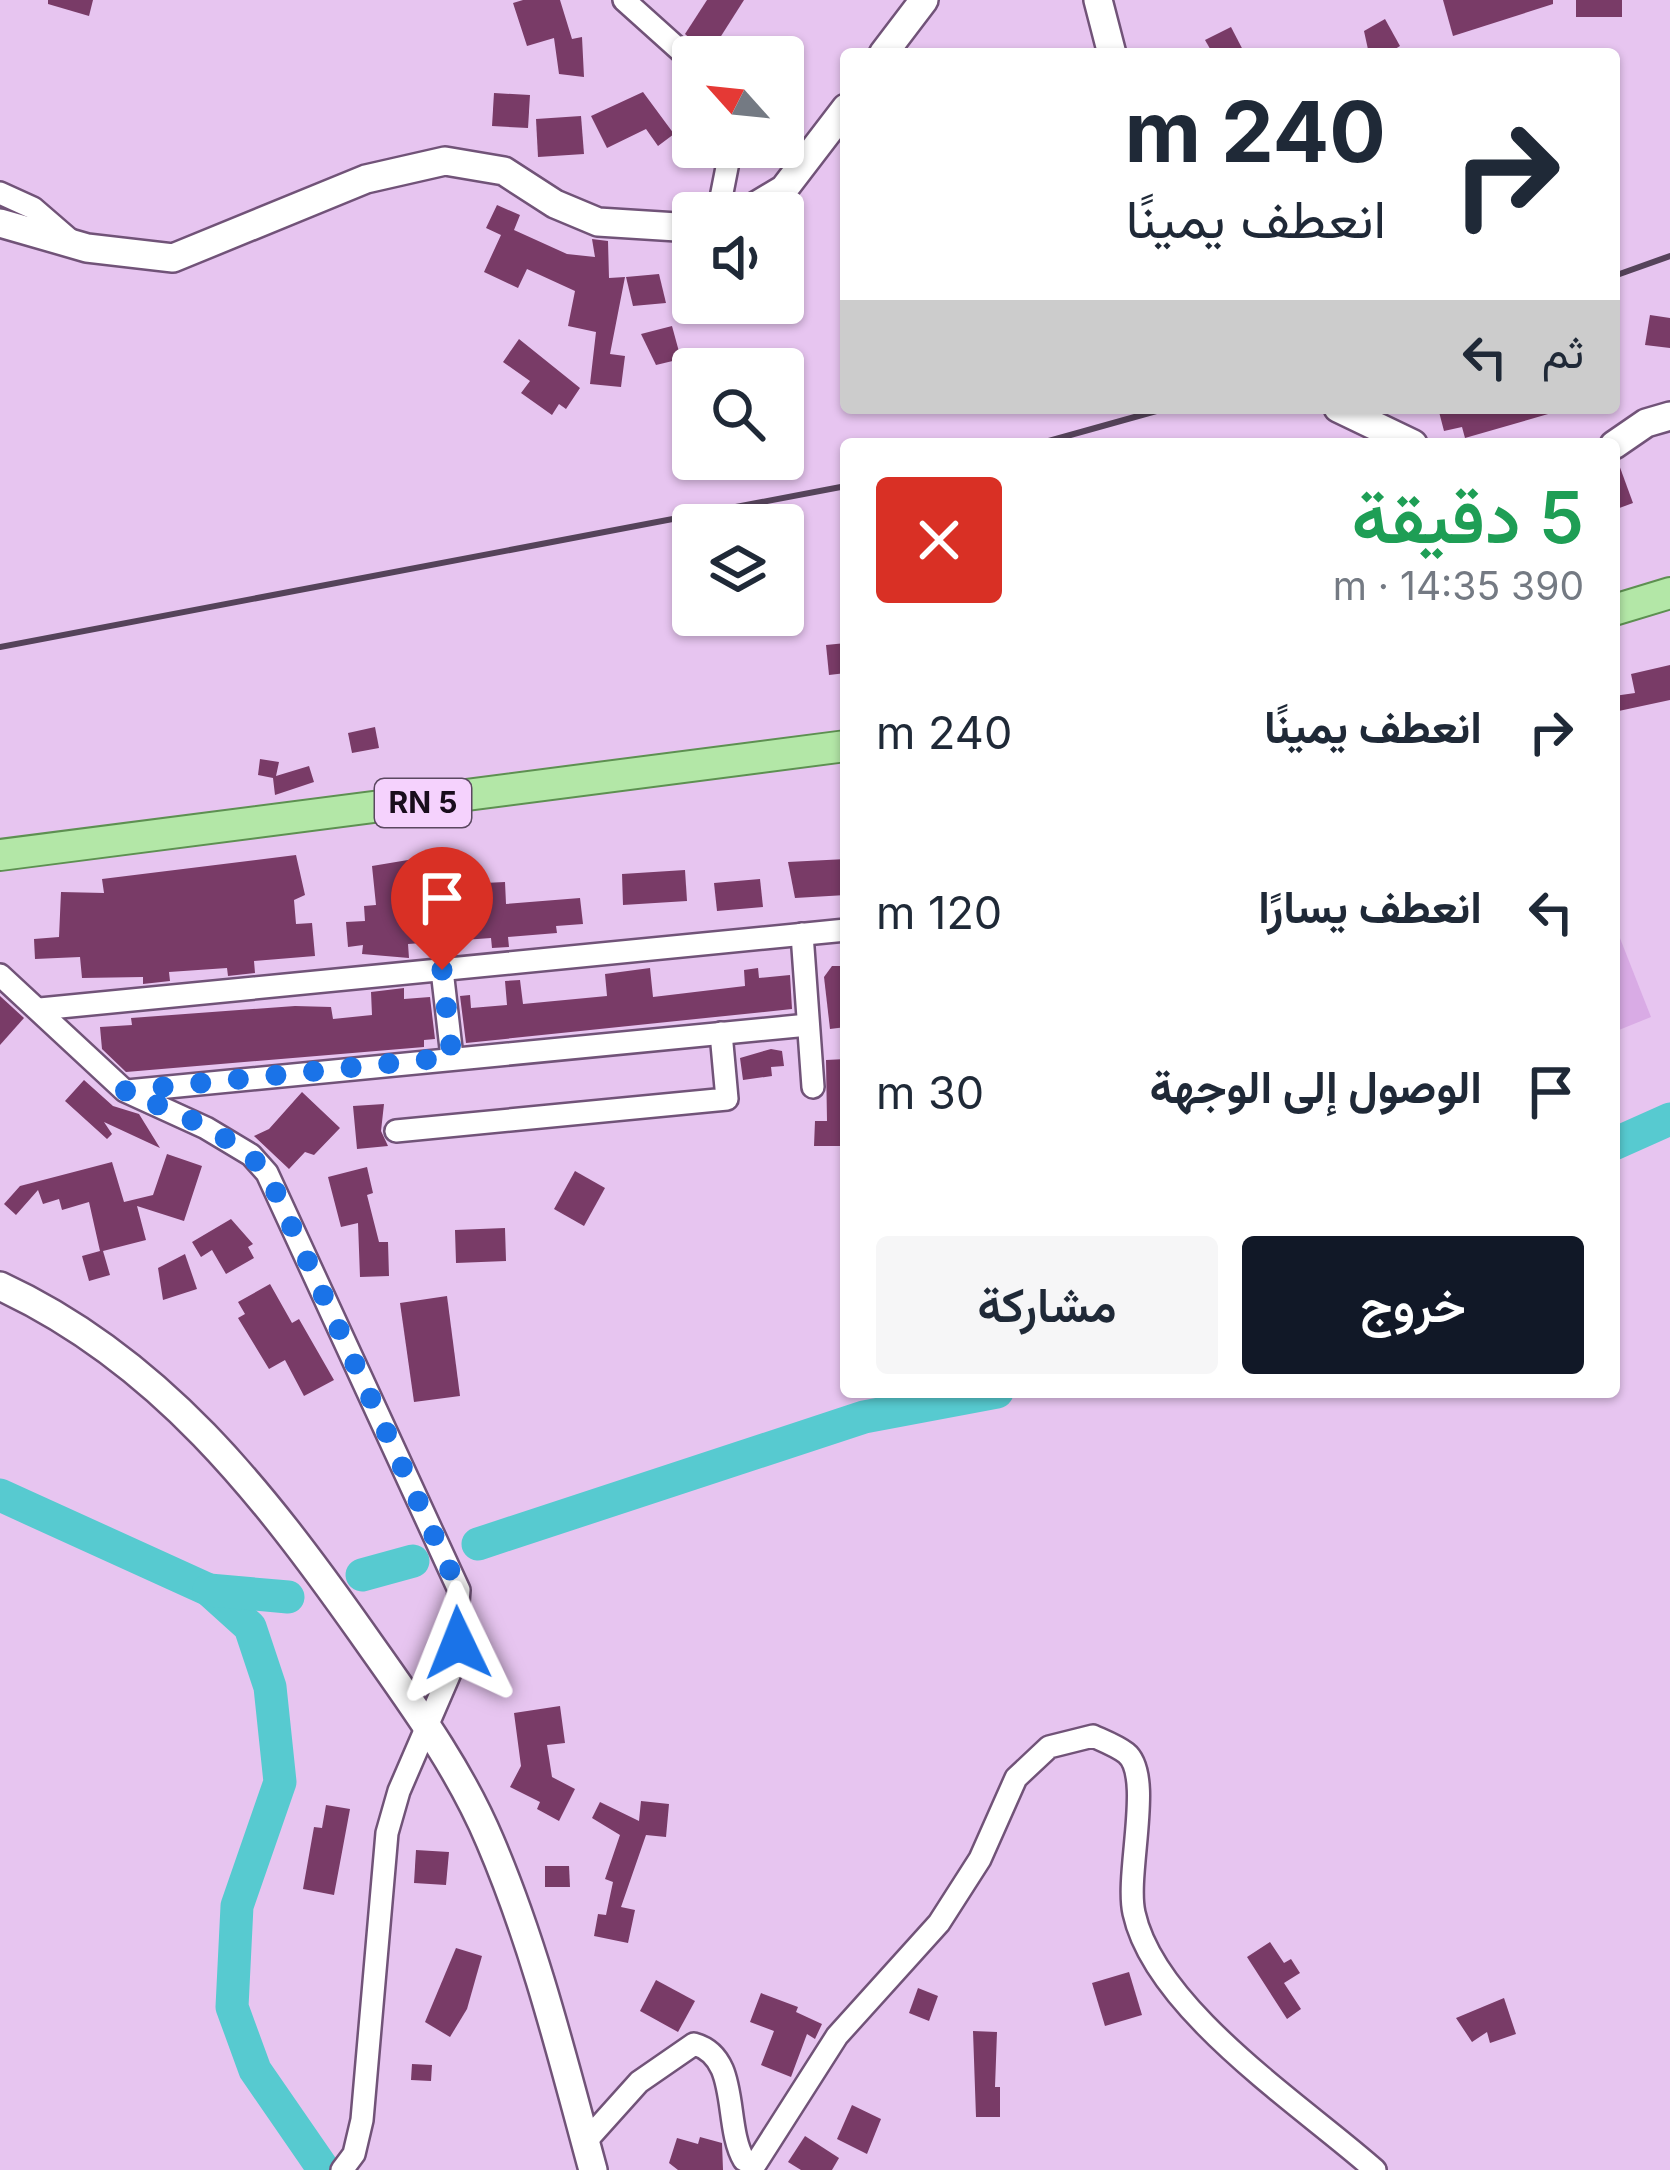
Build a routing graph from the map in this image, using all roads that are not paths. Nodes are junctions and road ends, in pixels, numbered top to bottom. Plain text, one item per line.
1 (623, 0) edge
2 (924, 0) edge
3 (1098, 0) edge
4 (672, 43) edge
5 (888, 48) edge
6 (1110, 48) edge
7 (840, 116) edge
8 (779, 192) edge
9 (0, 193) edge
10 (0, 223) edge
11 (672, 227) edge
12 (70, 240) junction
13 (1350, 414) edge
14 (1670, 416) edge
15 (1400, 438) edge
16 (1620, 441) edge
17 (1670, 593) edge
18 (1620, 608) edge
19 (840, 747) edge
20 (0, 856) edge
21 (840, 931) edge
22 (802, 934) junction
23 (442, 970) junction
24 (0, 975) edge
25 (40, 1009) junction
26 (808, 1025) junction
27 (721, 1033) junction
28 (452, 1057) junction
29 (813, 1087) dead end
30 (124, 1091) junction
31 (396, 1131) dead end
32 (0, 1286) edge
33 (429, 1728) junction
34 (586, 2141) junction
35 (348, 2162) edge
36 (593, 2170) edge
37 (1375, 2170) edge

1 - 4 street
2 - 5 main road
3 - 6 main road
7 - 8 main road
9 - 12 street
10 - 12 main road
11 - 12 main road
13 - 15 main road
14 - 16 main road
17 - 18 main road
19 - 20 main road, RN 5
21 - 22 street
22 - 23 street
22 - 26 street
23 - 25 street
23 - 28 street
24 - 25 street
25 - 30 street
26 - 27 street
26 - 29 street
27 - 28 street
27 - 31 street
28 - 30 street
30 - 33 street
32 - 33 main road
33 - 34 main road
33 - 35 street
34 - 36 main road
34 - 37 street

